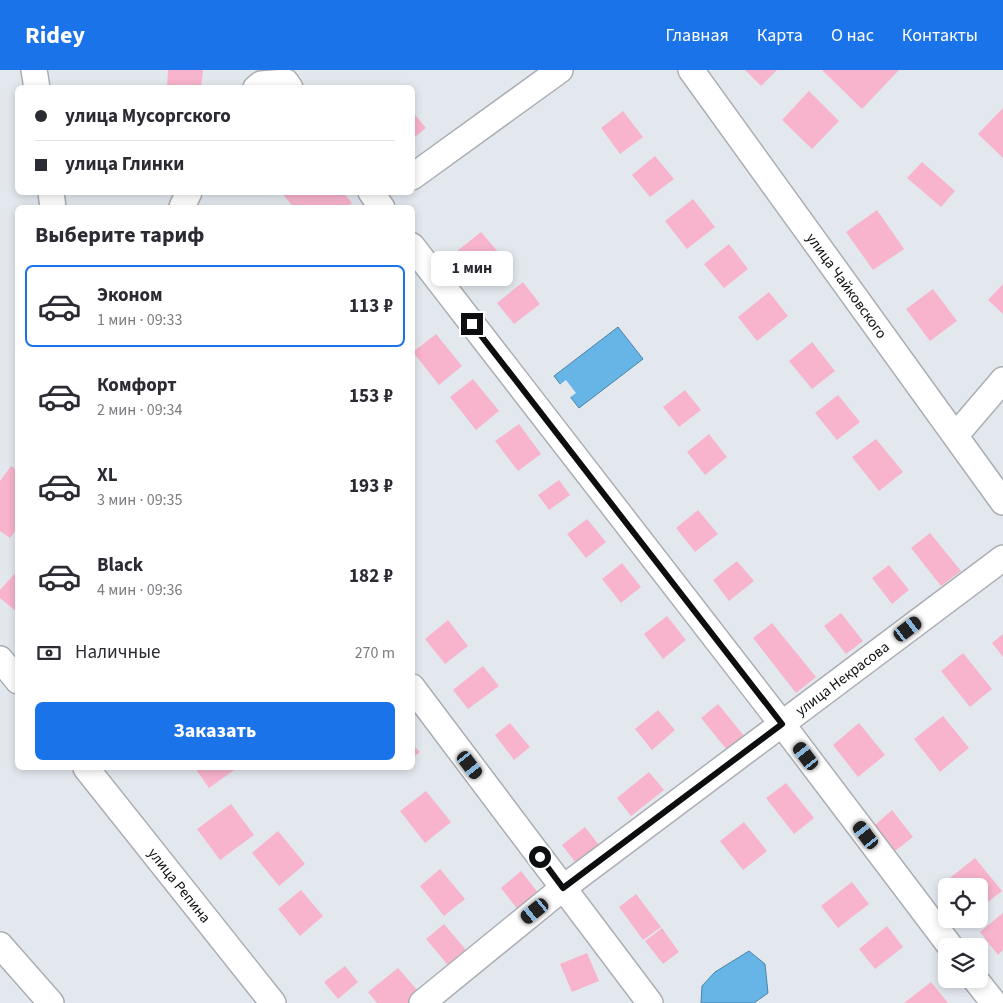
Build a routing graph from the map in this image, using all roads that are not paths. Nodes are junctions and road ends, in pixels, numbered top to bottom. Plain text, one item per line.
1 (34, 70) edge
2 (560, 70) edge
3 (691, 70) edge
4 (36, 85) edge
5 (260, 85) edge
6 (288, 85) edge
7 (415, 175) edge
8 (415, 250) edge
9 (1003, 380) edge
10 (956, 435) junction
11 (1003, 502) edge
12 (1003, 558) edge
13 (0, 659) edge
14 (15, 677) edge
15 (415, 692) edge
16 (782, 724) junction
17 (88, 770) edge
18 (563, 888) junction
19 (944, 938) edge
20 (0, 945) edge
21 (982, 988) edge
22 (51, 1003) edge
23 (273, 1003) edge
24 (422, 1003) edge
25 (650, 1003) edge
26 (994, 1003) edge

1 - 4 street
2 - 7 street
3 - 10 street, улица Чайковского
5 - 6 street
8 - 16 street
9 - 10 street
10 - 11 street, улица Чайковского
12 - 16 street, улица Некрасова
13 - 14 street
15 - 18 street
16 - 18 street, улица Некрасова
16 - 19 street
17 - 23 street, улица Репина
18 - 24 street, улица Некрасова
18 - 25 street
20 - 22 street
21 - 26 street

